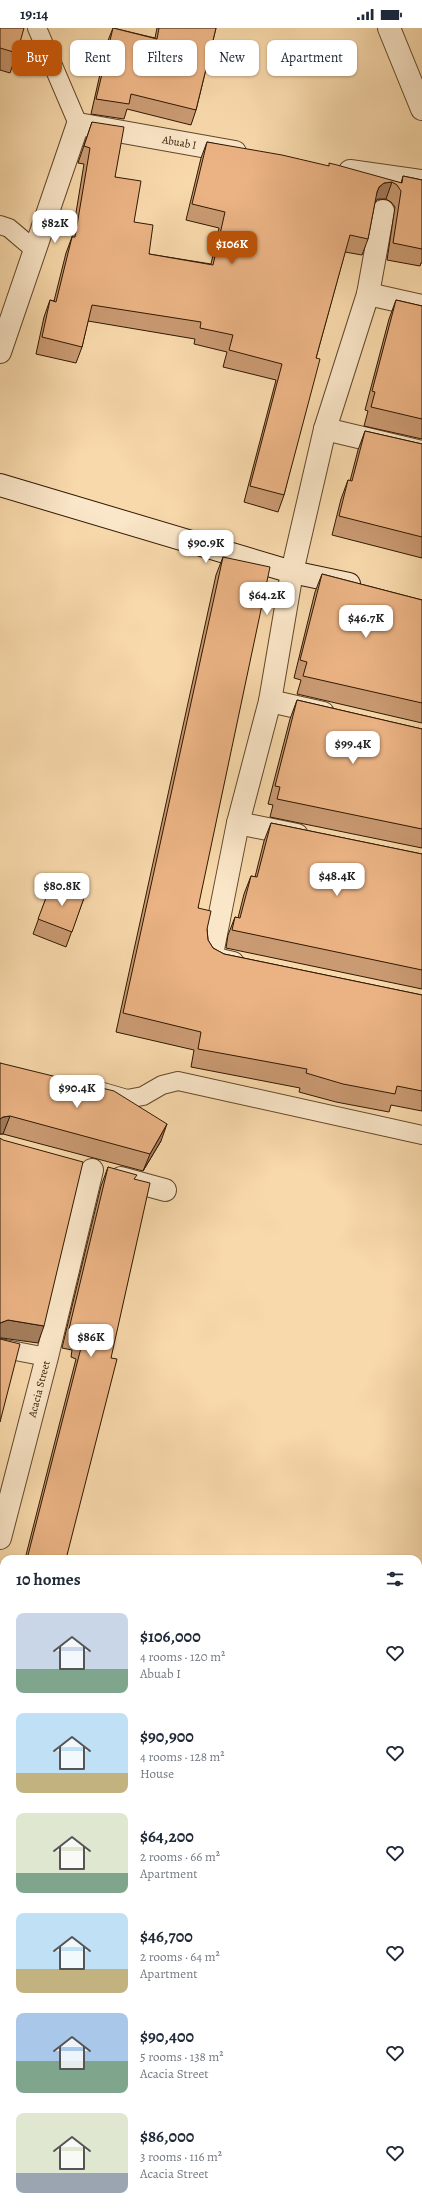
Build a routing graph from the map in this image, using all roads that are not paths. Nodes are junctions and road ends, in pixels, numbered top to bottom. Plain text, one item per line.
1 (37, 28) edge
2 (389, 28) edge
3 (422, 109) edge
4 (78, 124) junction
5 (257, 155) edge
6 (327, 167) edge
7 (422, 182) edge
8 (383, 211) dead end
9 (0, 225) edge
10 (35, 250) junction
11 (368, 294) junction
12 (422, 306) edge
13 (0, 352) edge
14 (325, 429) junction
15 (422, 452) edge
16 (0, 486) edge
17 (292, 572) junction
18 (368, 588) edge
19 (270, 701) junction
20 (346, 718) edge
21 (238, 823) junction
22 (314, 838) edge
23 (251, 967) edge
24 (88, 1088) edge
25 (422, 1135) edge
26 (69, 1164) edge
27 (92, 1170) junction
28 (165, 1190) dead end
29 (0, 1348) edge
30 (47, 1357) junction
31 (0, 1538) edge

1 - 4 lane
2 - 3 street
4 - 5 street, Abuab I
4 - 10 street
6 - 7 street
8 - 11 street
9 - 10 lane
10 - 13 street
11 - 12 street
11 - 14 street
14 - 15 street
14 - 17 street
16 - 17 street
17 - 18 street
17 - 19 street
19 - 20 street
19 - 21 street
21 - 22 street
21 - 23 street
24 - 25 lane
26 - 27 street
27 - 28 street
27 - 30 street, Acacia Street
29 - 30 lane
30 - 31 street, Acacia Street

